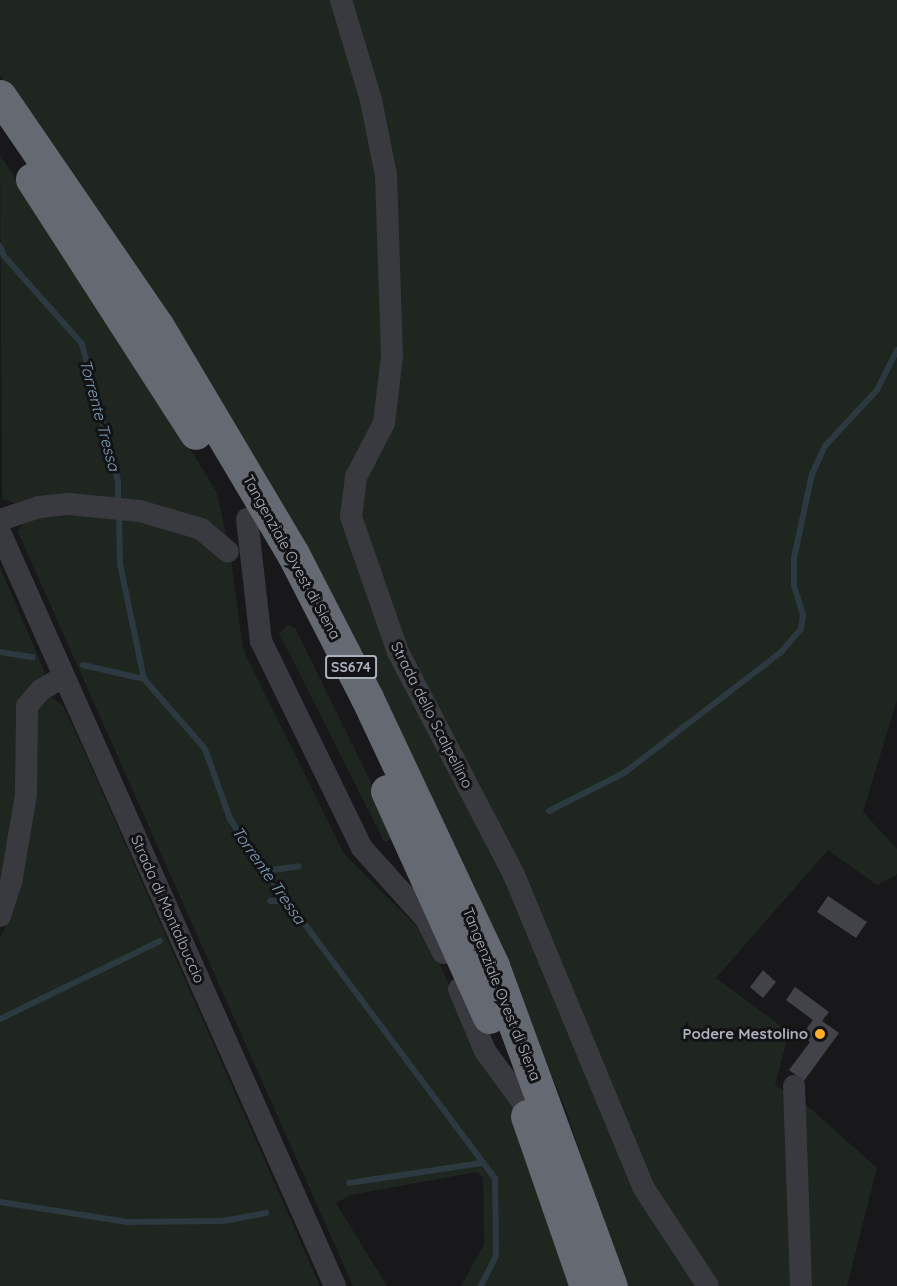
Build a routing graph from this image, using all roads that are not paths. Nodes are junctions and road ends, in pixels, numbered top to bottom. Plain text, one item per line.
1 (341, 0) edge
2 (0, 96) edge
3 (0, 134) edge
4 (247, 519) junction
5 (0, 520) edge
6 (0, 532) edge
7 (228, 552) dead end
8 (63, 677) junction
9 (0, 916) edge
10 (794, 1086) dead end
11 (523, 1103) junction
12 (335, 1286) edge
13 (586, 1286) edge
14 (611, 1286) edge
15 (708, 1286) edge
16 (801, 1286) edge

1 - 15 street, Strada dello Scalpellino
2 - 14 highway, Tangenziale Ovest di Siena / SS674
3 - 4 highway, Tangenziale Ovest di Siena / SS674
4 - 11 highway, Tangenziale Ovest di Siena / SS674
4 - 11 street
5 - 7 street
6 - 8 street, Strada di Montalbuccio
8 - 9 street
8 - 12 street, Strada di Montalbuccio
10 - 16 street
11 - 13 highway, Tangenziale Ovest di Siena / SS674

